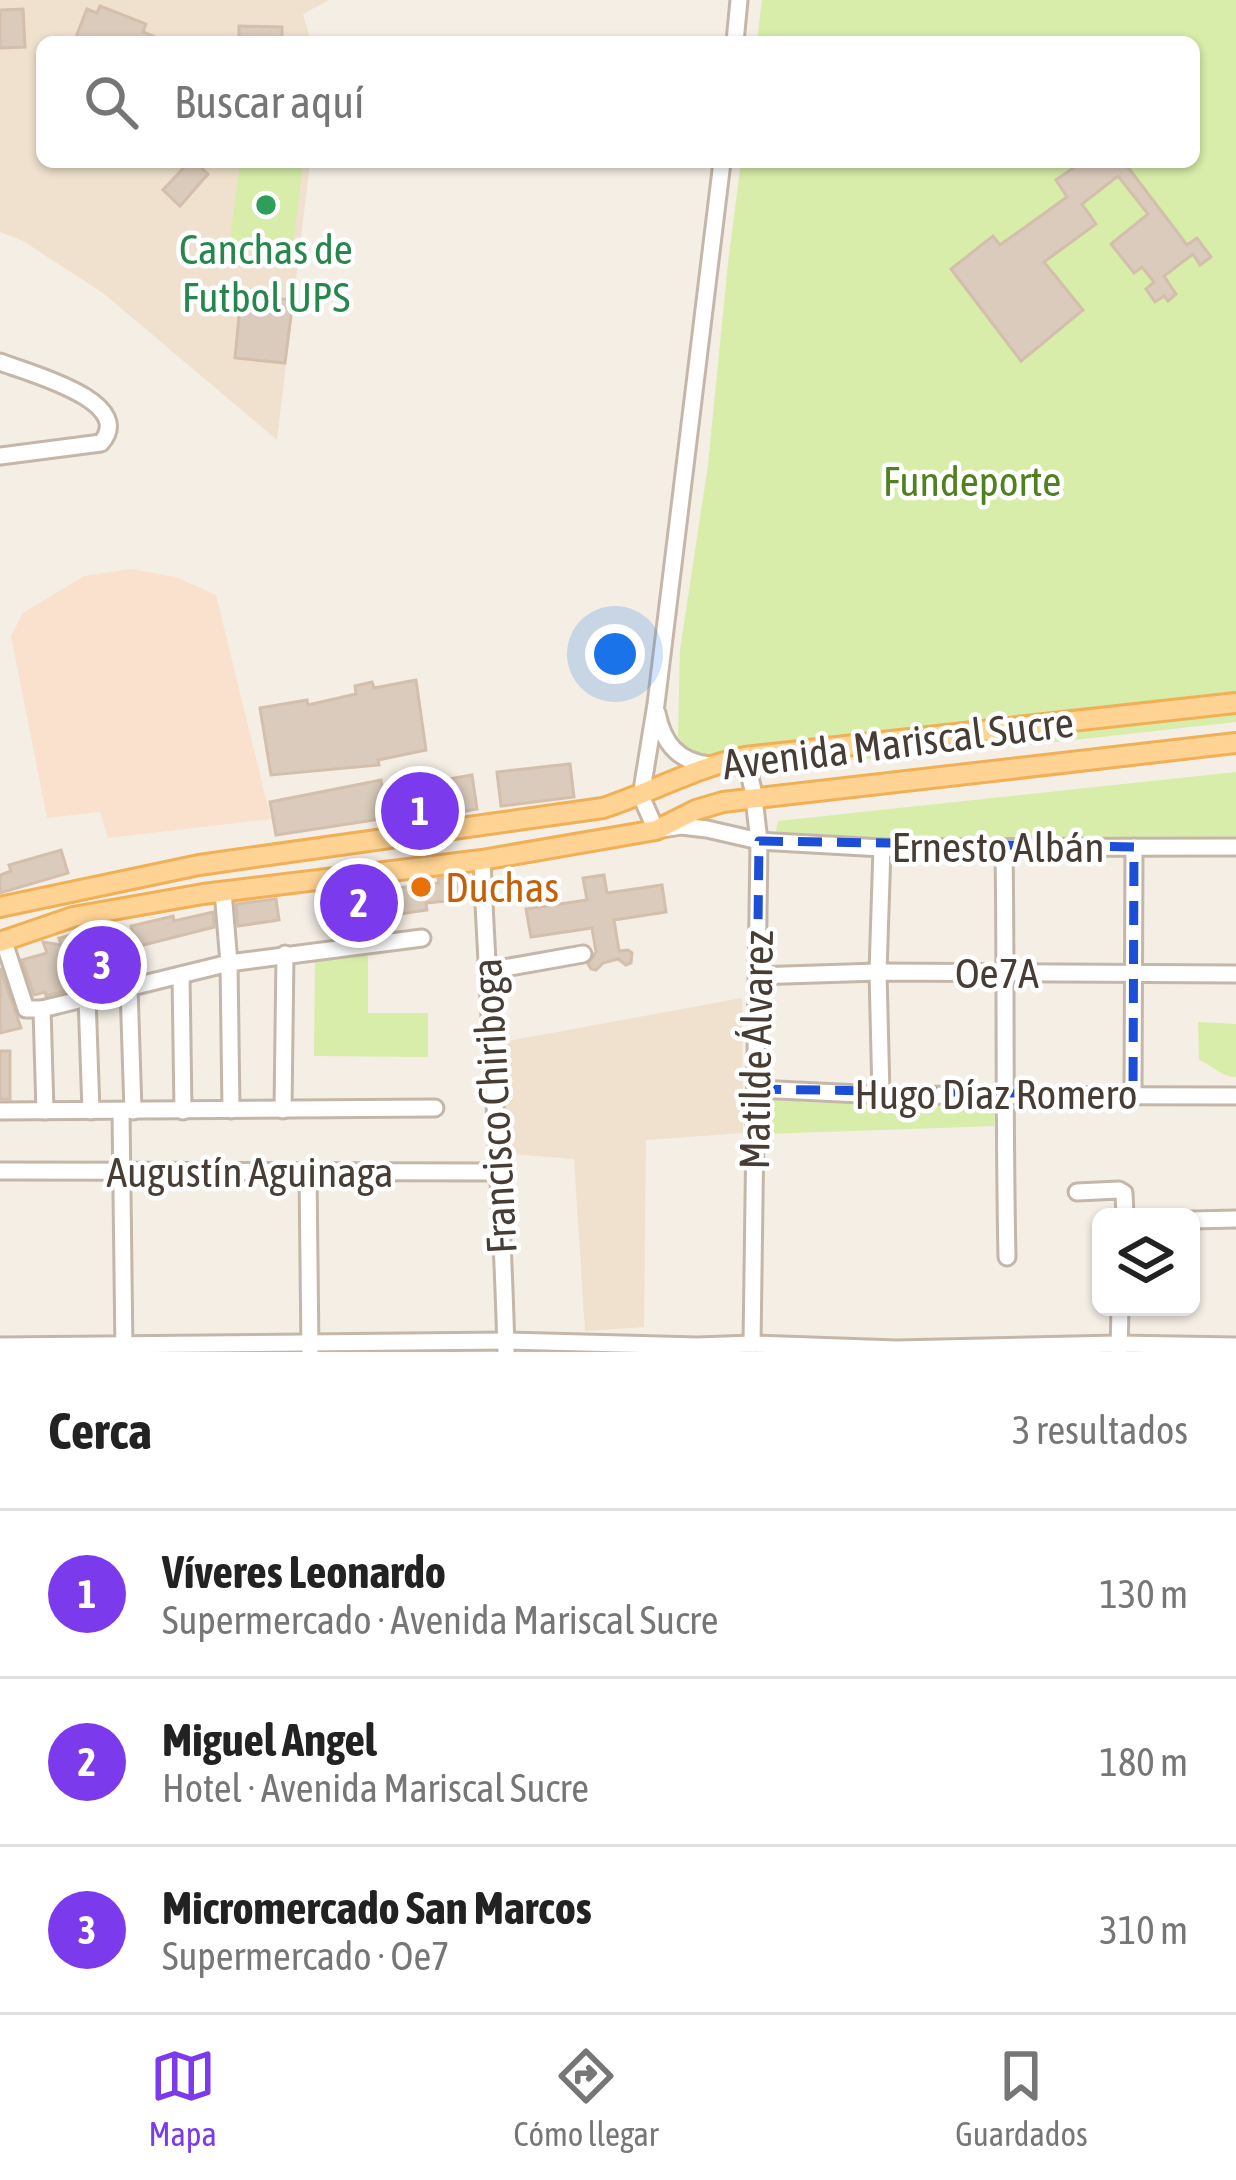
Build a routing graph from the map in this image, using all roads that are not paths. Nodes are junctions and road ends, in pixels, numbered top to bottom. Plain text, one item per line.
1 (739, 0) edge
2 (736, 36) edge
3 (721, 168) edge
4 (0, 362) edge
5 (0, 456) edge
6 (1236, 703) edge
7 (656, 704) junction
8 (1236, 743) edge
9 (745, 758) junction
10 (710, 765) junction
11 (641, 796) junction
12 (753, 798) junction
13 (656, 830) junction
14 (759, 841) junction
15 (1236, 847) edge
16 (883, 848) junction
17 (1004, 848) junction
18 (1134, 848) junction
19 (482, 860) junction
20 (223, 891) junction
21 (0, 907) edge
22 (422, 938) dead end
23 (1, 939) edge
24 (285, 954) junction
25 (583, 954) dead end
26 (229, 963) junction
27 (487, 971) junction
28 (878, 972) junction
29 (1134, 972) junction
30 (1006, 974) junction
31 (1236, 974) edge
32 (181, 975) junction
33 (758, 976) junction
34 (129, 987) junction
35 (87, 997) junction
36 (42, 1009) junction
37 (756, 1089) junction
38 (881, 1095) junction
39 (1133, 1095) junction
40 (1004, 1096) junction
41 (1236, 1096) edge
42 (435, 1108) dead end
43 (231, 1110) junction
44 (283, 1110) junction
45 (0, 1111) edge
46 (45, 1111) junction
47 (91, 1111) junction
48 (127, 1111) junction
49 (183, 1111) junction
50 (0, 1171) edge
51 (308, 1172) junction
52 (500, 1172) junction
53 (122, 1173) junction
54 (1078, 1192) dead end
55 (1125, 1208) edge
56 (1200, 1220) edge
57 (1236, 1220) edge
58 (1007, 1257) dead end
59 (1120, 1316) edge
60 (752, 1344) junction
61 (0, 1346) edge
62 (506, 1346) edge
63 (1236, 1346) edge
64 (124, 1348) edge
65 (310, 1348) edge
66 (1119, 1348) edge
67 (698, 1349) edge
68 (896, 1351) edge

1 - 2 street
3 - 7 street
4 - 5 street
6 - 9 main road, Avenida Mariscal Sucre
7 - 10 street
7 - 11 street
8 - 12 main road, Avenida Mariscal Sucre
9 - 10 main road, Avenida Mariscal Sucre
9 - 12 street, Matilde Álvarez
10 - 11 main road, Avenida Mariscal Sucre
11 - 13 street
11 - 21 main road, Avenida Mariscal Sucre
12 - 13 main road, Avenida Mariscal Sucre
12 - 14 street, Matilde Álvarez
13 - 14 street, Ernesto Albán
13 - 19 main road, Avenida Mariscal Sucre
14 - 16 street, Ernesto Albán
14 - 33 street, Matilde Álvarez
15 - 18 street, Ernesto Albán
16 - 17 street, Ernesto Albán
16 - 28 street
17 - 18 street, Ernesto Albán
17 - 30 street
18 - 29 street
19 - 20 main road, Avenida Mariscal Sucre
19 - 27 street, Francisco Chiriboga
20 - 23 main road, Avenida Mariscal Sucre
20 - 26 street
22 - 24 street
23 - 36 street
24 - 26 street
24 - 44 street
25 - 27 street
26 - 32 street
26 - 43 street
27 - 52 street, Francisco Chiriboga
28 - 30 street, Oe7A
28 - 33 street, Oe7A
28 - 38 street
29 - 30 street, Oe7A
29 - 31 street, Oe7A
29 - 39 street
30 - 40 street
32 - 34 street
32 - 49 street
33 - 37 street, Matilde Álvarez
34 - 35 street
34 - 48 street
35 - 36 street
35 - 47 street
36 - 46 street
37 - 38 street, Hugo Díaz Romero
37 - 60 street, Matilde Álvarez
38 - 40 street, Hugo Díaz Romero
39 - 40 street, Hugo Díaz Romero
39 - 41 street, Hugo Díaz Romero
40 - 58 street
42 - 44 street
43 - 44 street
43 - 49 street
45 - 46 street
46 - 47 street
47 - 48 street
48 - 49 street
48 - 53 street
50 - 53 street, Augustín Aguinaga
51 - 52 street, Augustín Aguinaga
51 - 53 street, Augustín Aguinaga
51 - 65 street
52 - 62 street, Francisco Chiriboga
53 - 64 street
54 - 55 street
56 - 57 street
59 - 66 street
60 - 67 street
60 - 68 street
61 - 64 street
62 - 65 street
62 - 67 street
63 - 66 street
64 - 65 street
66 - 68 street

